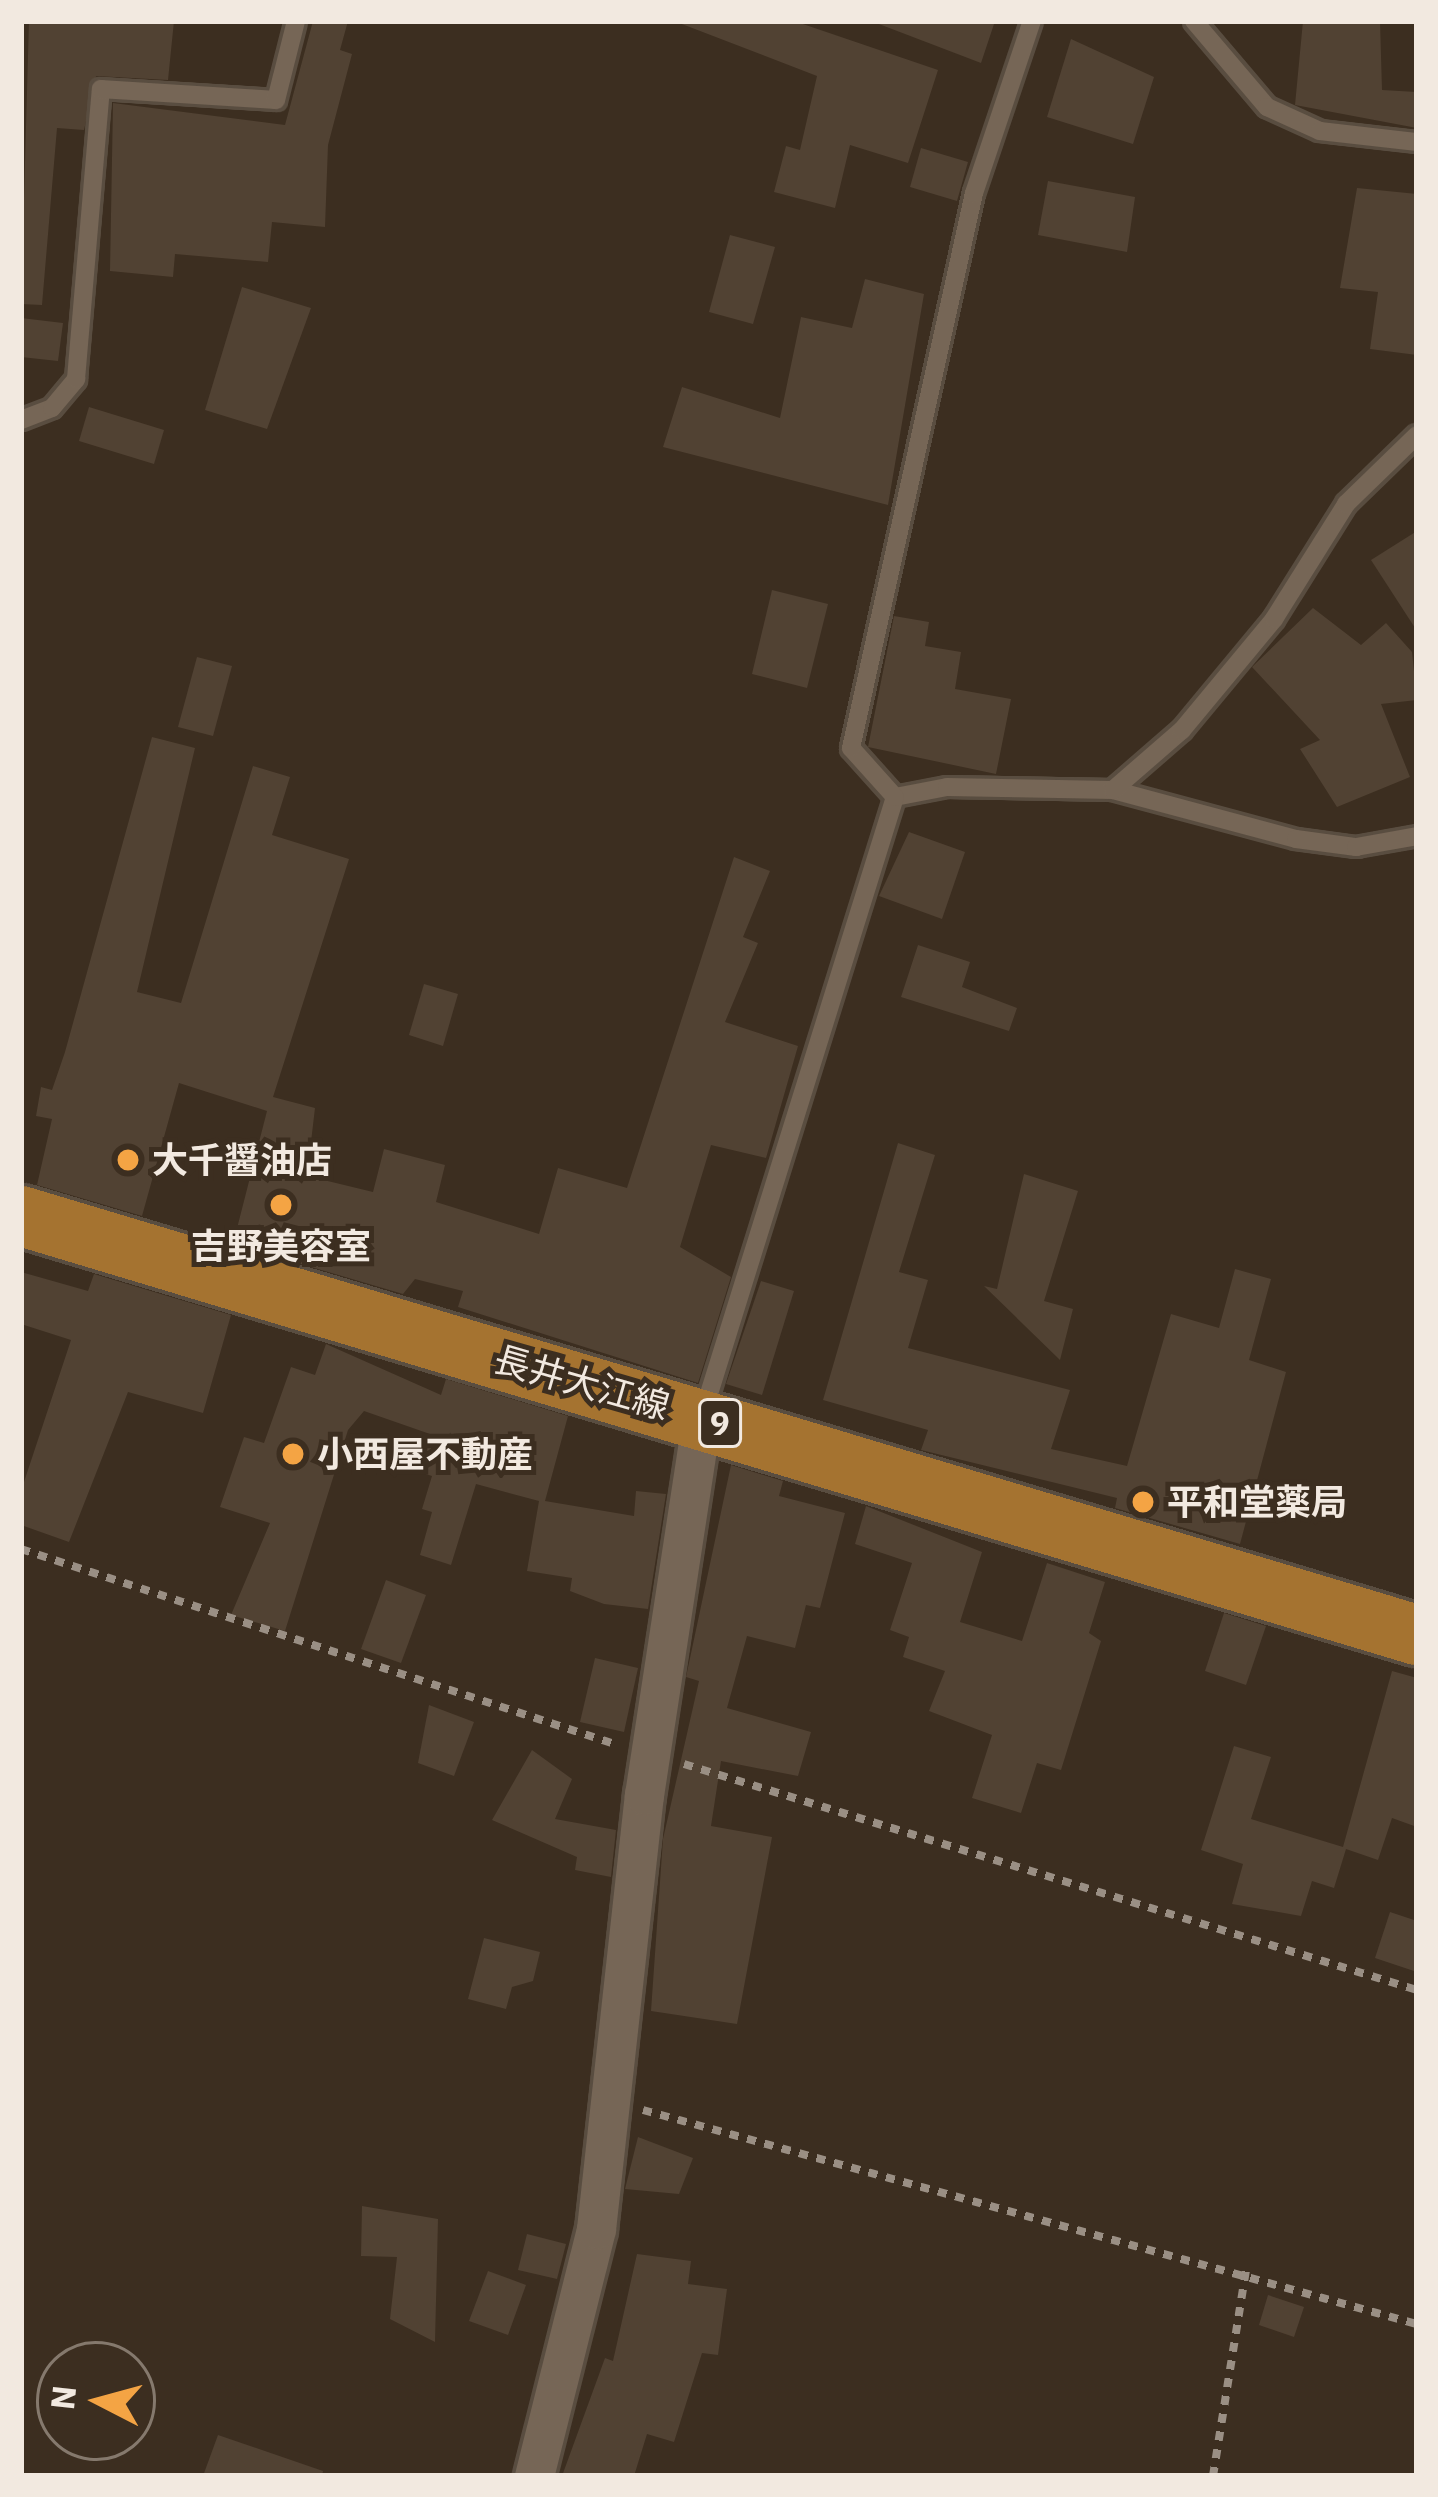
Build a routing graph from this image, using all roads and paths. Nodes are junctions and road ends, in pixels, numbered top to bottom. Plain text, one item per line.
1 (296, 21) edge
2 (1032, 21) edge
3 (1194, 21) edge
4 (1417, 142) edge
5 (21, 420) edge
6 (1417, 435) edge
7 (1113, 790) junction
8 (895, 797) junction
9 (1417, 836) edge
10 (21, 1216) edge
11 (702, 1418) junction
12 (21, 1549) edge
13 (1417, 1635) edge
14 (650, 1755) junction
15 (1417, 1990) edge
16 (613, 2101) junction
17 (1246, 2271) junction
18 (1417, 2324) edge
19 (534, 2476) edge
20 (1214, 2476) edge

1 - 5 lane
2 - 8 lane
3 - 4 lane
6 - 7 lane
7 - 8 lane
7 - 9 lane
8 - 11 lane
10 - 11 main road, 長井大江線 / 9
11 - 13 main road, 長井大江線 / 9
11 - 14 street
12 - 14 path
14 - 15 path
14 - 16 street
16 - 17 path
16 - 19 street
17 - 18 path
17 - 20 path

